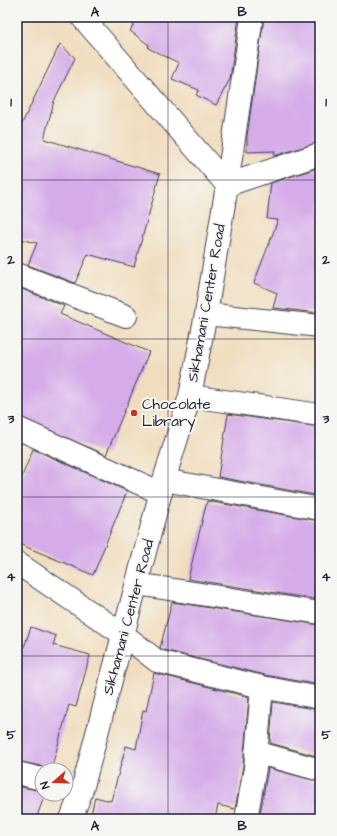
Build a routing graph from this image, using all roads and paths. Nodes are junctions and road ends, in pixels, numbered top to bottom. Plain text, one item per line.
1 (82, 17) edge
2 (252, 17) edge
3 (320, 154) edge
4 (227, 185) junction
5 (17, 274) edge
6 (206, 314) junction
7 (126, 316) dead end
8 (320, 326) edge
9 (190, 396) junction
10 (320, 415) edge
11 (17, 428) edge
12 (162, 486) junction
13 (320, 509) edge
14 (17, 563) edge
15 (138, 584) junction
16 (320, 613) edge
17 (124, 635) junction
18 (262, 688) junction
19 (320, 698) edge
20 (256, 752) junction
21 (320, 770) edge
22 (17, 773) edge
23 (34, 778) edge
24 (74, 788) edge
25 (73, 802) edge
26 (71, 819) edge
27 (246, 819) edge

1 - 4 street
2 - 4 street, Sikhamani Center Road
3 - 4 street
4 - 6 street, Sikhamani Center Road
5 - 7 street
6 - 8 street
6 - 9 street, Sikhamani Center Road
9 - 10 street
9 - 12 street, Sikhamani Center Road
11 - 12 street
12 - 13 street
12 - 15 street, Sikhamani Center Road
14 - 17 street
15 - 16 street
15 - 17 street, Sikhamani Center Road
17 - 18 street
17 - 24 street, Sikhamani Center Road
18 - 19 street
18 - 20 street
20 - 21 street
20 - 27 street
22 - 23 street
25 - 26 street, Sikhamani Center Road

